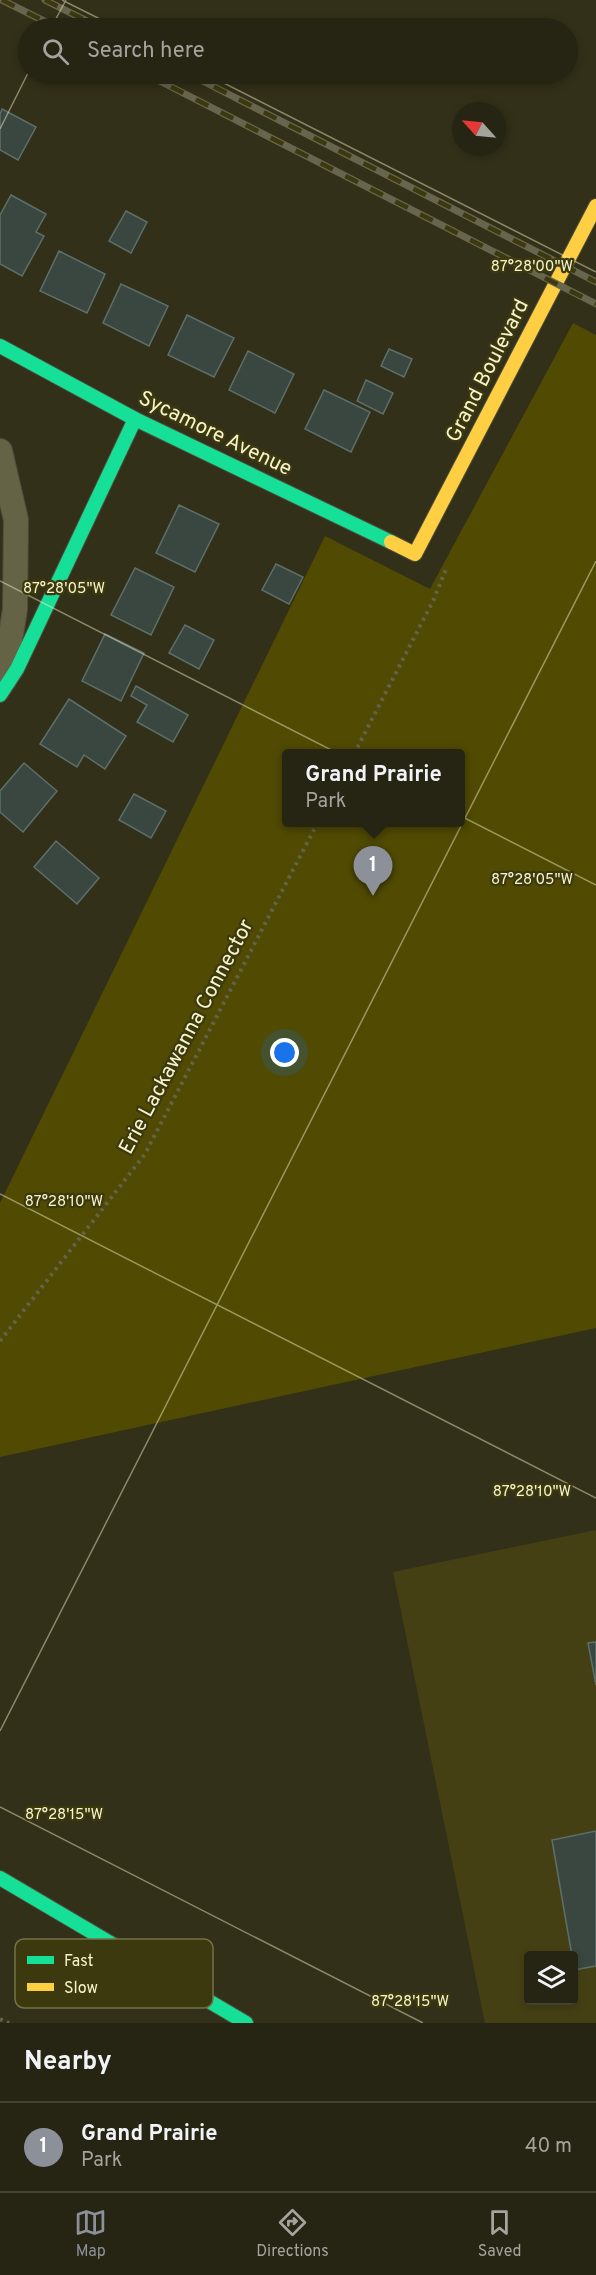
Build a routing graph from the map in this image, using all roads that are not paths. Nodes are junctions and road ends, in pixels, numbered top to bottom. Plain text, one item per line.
1 (596, 206) edge
2 (0, 346) edge
3 (135, 419) junction
4 (0, 451) edge
5 (415, 554) joint
6 (1, 693) edge
7 (0, 1878) edge
8 (103, 1939) edge
9 (213, 2004) edge
10 (246, 2023) edge

1 - 5 main road, Grand Boulevard
2 - 3 main road, Sycamore Avenue
3 - 5 main road, Sycamore Avenue
3 - 6 main road
4 - 6 street
7 - 8 main road
9 - 10 main road

